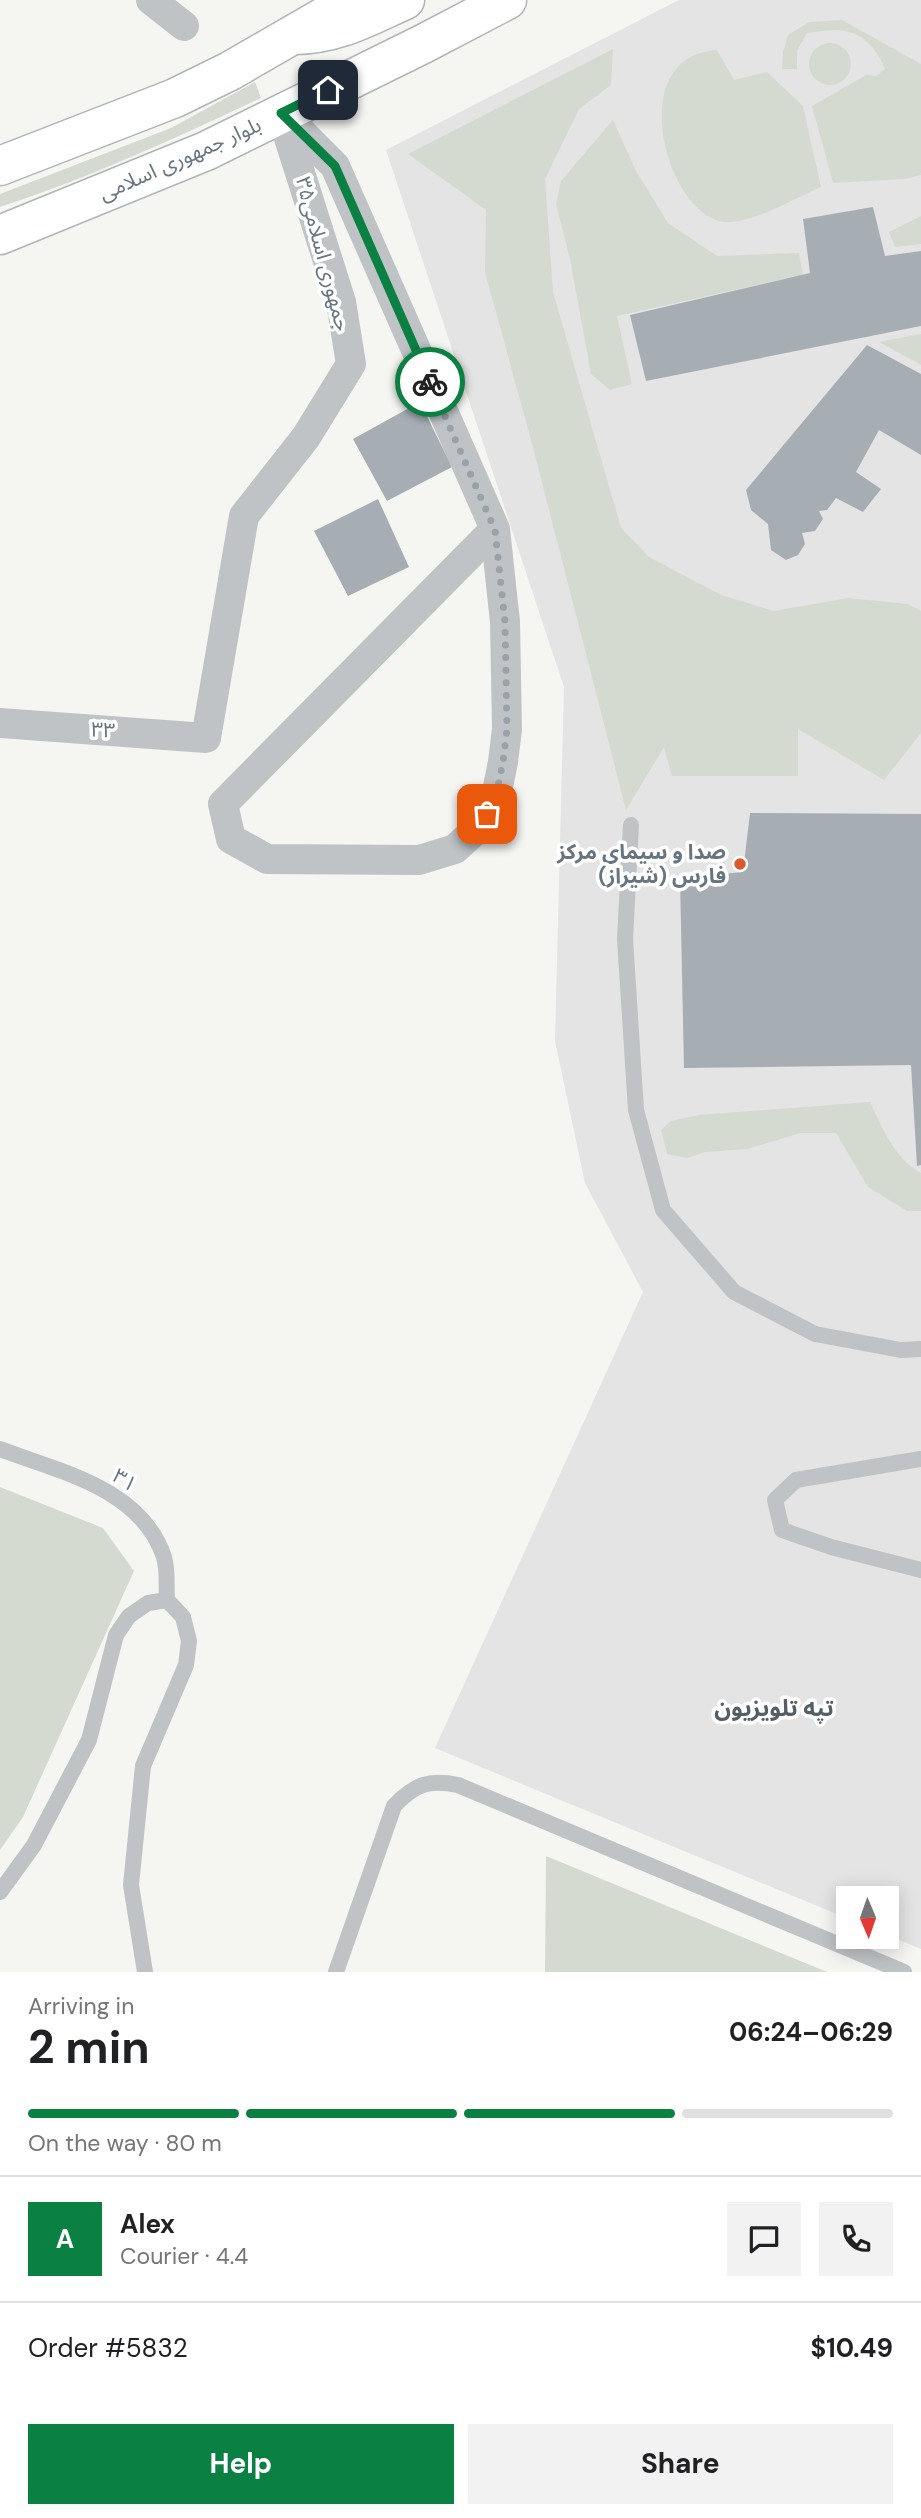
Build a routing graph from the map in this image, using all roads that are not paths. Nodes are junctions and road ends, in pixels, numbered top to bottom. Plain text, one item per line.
1 (150, 0) edge
2 (354, 0) edge
3 (405, 0) edge
4 (507, 0) edge
5 (184, 26) dead end
6 (294, 34) junction
7 (281, 113) junction
8 (0, 166) edge
9 (0, 235) edge
10 (495, 530) junction
11 (0, 723) edge
12 (206, 738) joint
13 (631, 825) dead end
14 (921, 1349) edge
15 (0, 1449) edge
16 (921, 1459) edge
17 (921, 1570) edge
18 (167, 1600) junction
19 (0, 1892) edge
20 (145, 1972) edge
21 (336, 1972) edge
22 (904, 1972) edge

1 - 5 street
2 - 6 main road
3 - 6 main road
4 - 7 main road, بلوار جمهوری اسلامی
6 - 8 main road
7 - 9 main road, بلوار جمهوری اسلامی
7 - 10 street
7 - 12 street, جمهوری اسلامی۳۵
10 - 10 street
11 - 12 street, ۳۳
13 - 14 lane
15 - 18 lane, ۳۱
16 - 17 lane
18 - 19 lane
18 - 20 lane
21 - 22 lane

